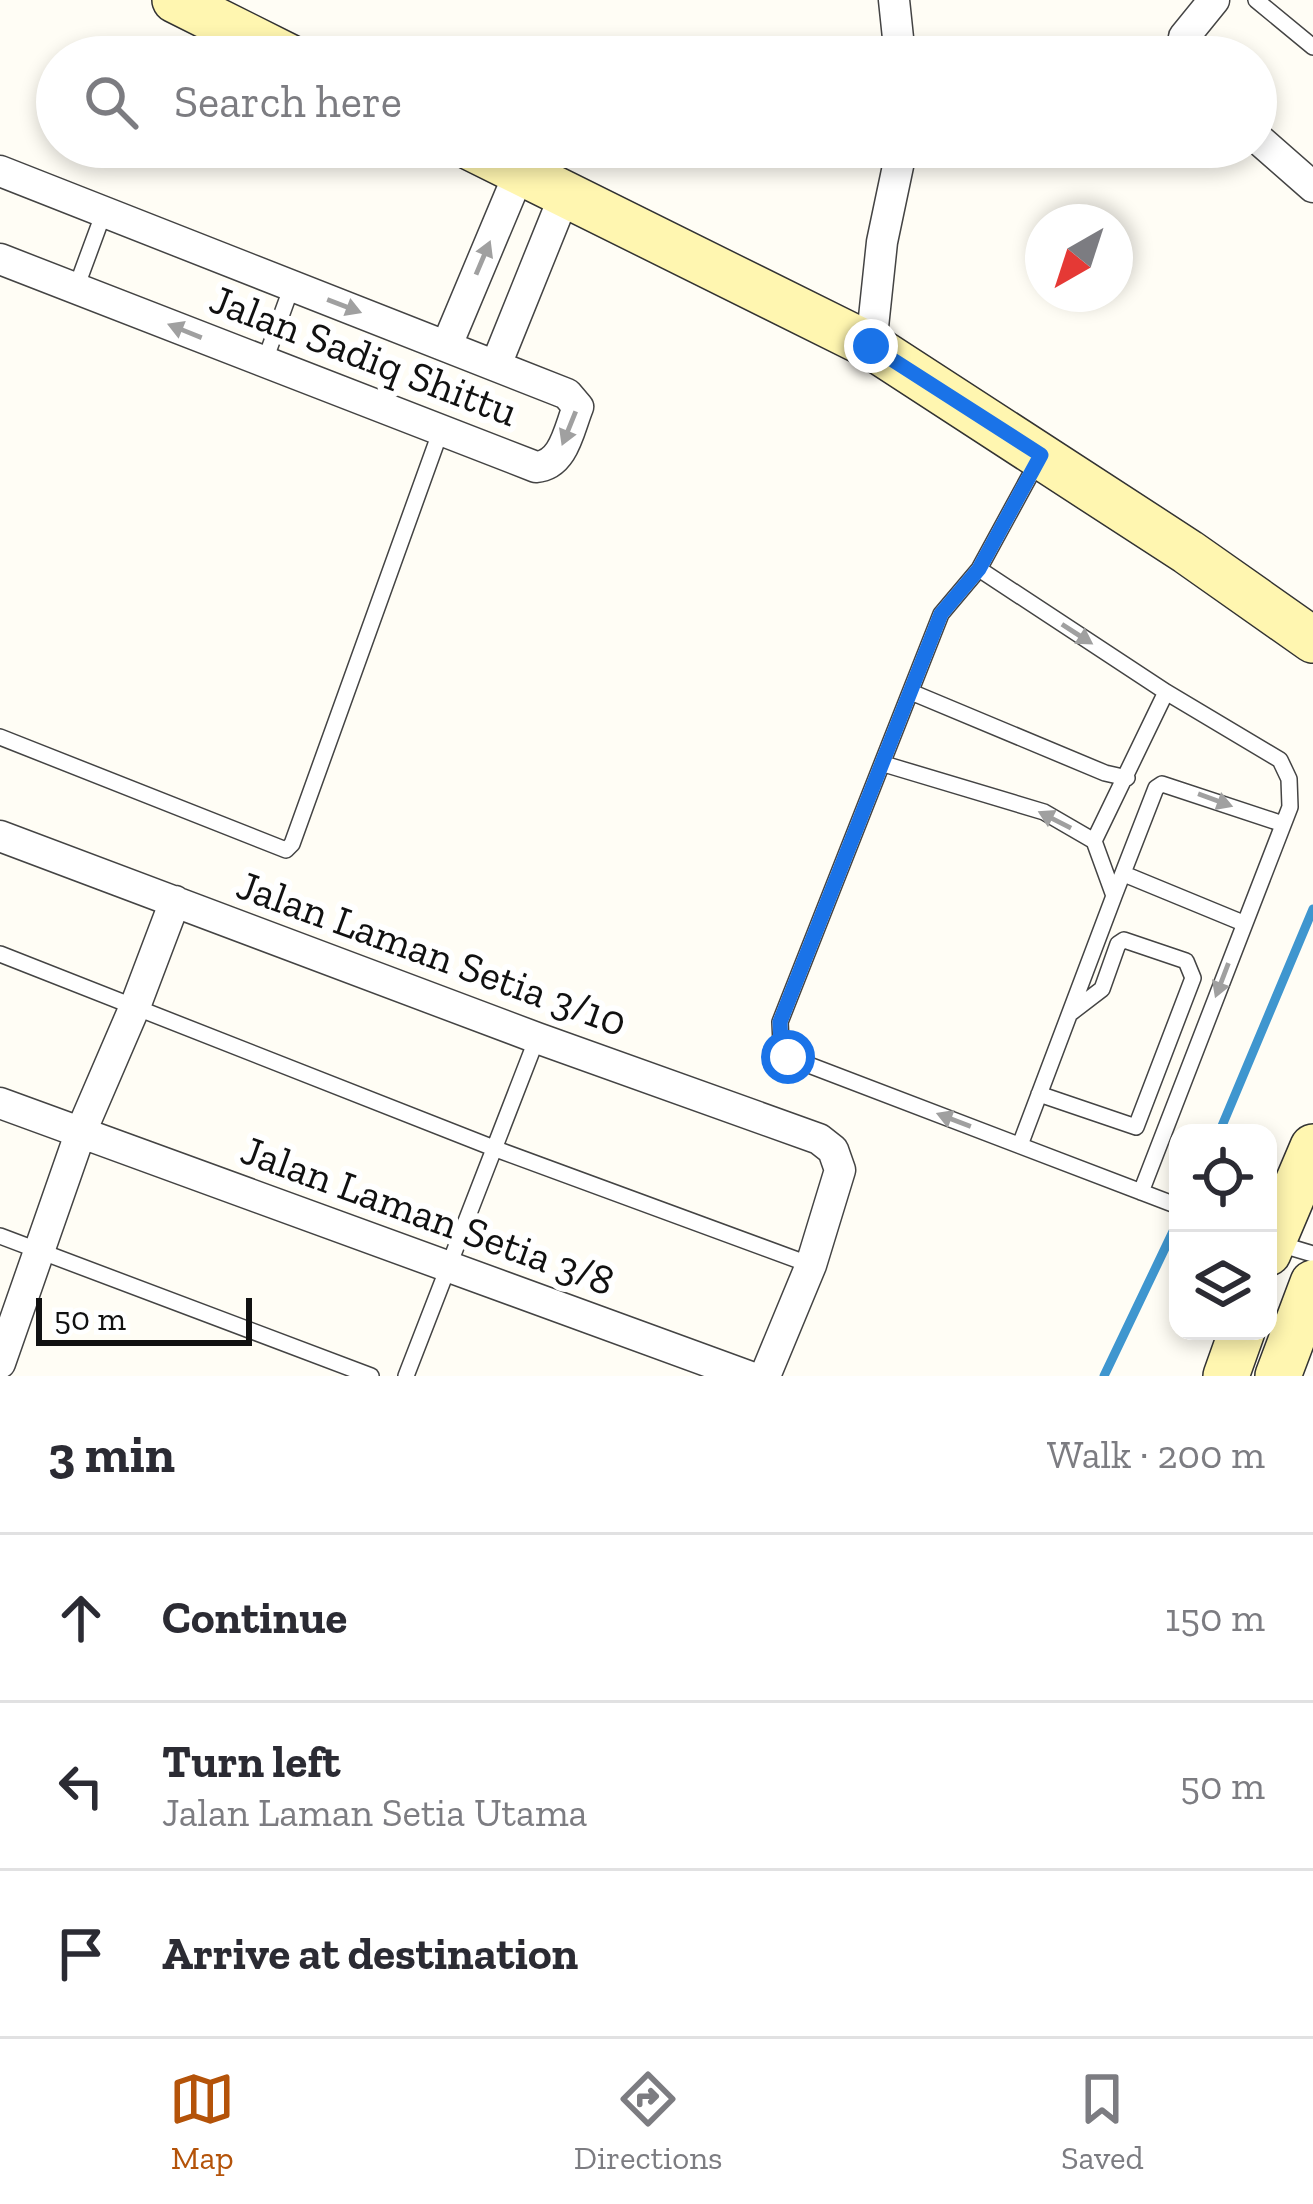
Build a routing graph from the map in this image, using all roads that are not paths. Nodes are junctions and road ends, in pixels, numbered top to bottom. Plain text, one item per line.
1 (175, 0) edge
2 (894, 0) edge
3 (1214, 0) edge
4 (1256, 0) edge
5 (247, 36) edge
6 (898, 36) edge
7 (1190, 36) edge
8 (1313, 47) edge
9 (1277, 155) edge
10 (514, 168) edge
11 (897, 168) edge
12 (0, 171) edge
13 (520, 171) junction
14 (1313, 187) edge
15 (565, 194) junction
16 (104, 212) junction
17 (0, 259) edge
18 (292, 286) junction
19 (76, 288) junction
20 (447, 345) junction
21 (871, 346) junction
22 (264, 363) junction
23 (496, 365) junction
24 (441, 430) junction
25 (1041, 455) junction
26 (1188, 553) junction
27 (979, 569) junction
28 (1313, 610) edge
29 (1313, 640) edge
30 (911, 692) junction
31 (1166, 692) junction
32 (0, 737) edge
33 (884, 764) junction
34 (1127, 778) junction
35 (1283, 824) junction
36 (0, 836) edge
37 (1094, 841) junction
38 (1124, 874) junction
39 (1114, 896) junction
40 (175, 901) junction
41 (1243, 923) junction
42 (0, 954) edge
43 (136, 1004) junction
44 (1069, 1014) junction
45 (537, 1038) junction
46 (1198, 1044) junction
47 (1161, 1061) junction
48 (1039, 1094) junction
49 (0, 1103) edge
50 (80, 1134) junction
51 (1020, 1145) junction
52 (1313, 1147) edge
53 (496, 1149) junction
54 (1141, 1192) junction
55 (1169, 1203) edge
56 (0, 1236) edge
57 (1280, 1247) edge
58 (40, 1251) junction
59 (811, 1265) junction
60 (450, 1266) junction
61 (1313, 1283) edge
62 (1238, 1340) edge
63 (0, 1363) edge
64 (371, 1376) edge
65 (406, 1376) edge
66 (748, 1376) edge
67 (765, 1376) edge
68 (1226, 1376) edge
69 (1278, 1376) edge

1 - 5 street
2 - 6 street
3 - 7 street
4 - 8 lane
9 - 14 street
10 - 13 street
11 - 21 street
12 - 16 street, Jalan Sadiq Shittu
13 - 15 street
20 -> 13 street, Jalan Sadiq Shittu
15 - 21 street
15 - 23 street, Jalan Sadiq Shittu
16 - 18 street, Jalan Sadiq Shittu
16 - 19 lane
17 - 19 street, Jalan Sadiq Shittu
18 -> 20 street, Jalan Sadiq Shittu
18 - 22 lane
22 -> 19 street, Jalan Sadiq Shittu
20 - 23 street, Jalan Sadiq Shittu
21 - 25 street
22 - 24 street, Jalan Sadiq Shittu
23 -> 24 street, Jalan Sadiq Shittu
24 - 32 lane
25 - 26 street
25 - 27 lane
26 - 28 street
26 - 29 street
27 - 30 lane
27 -> 31 lane
30 - 33 lane
30 - 34 lane
31 - 34 lane
31 - 35 lane
37 -> 33 lane
51 -> 33 lane
34 - 37 lane
38 -> 35 lane
35 - 41 lane
36 - 40 street, Jalan Laman Setia 3/10
37 - 39 lane
38 - 39 lane
38 - 41 lane
39 - 44 lane
40 - 43 street
40 - 45 street, Jalan Laman Setia 3/10
41 -> 46 lane
42 - 43 lane
43 - 50 street
43 - 53 lane
44 - 47 lane
44 - 48 lane
45 - 53 lane
45 - 59 street, Jalan Laman Setia 3/10
46 - 47 lane
46 - 54 lane
47 - 48 lane
48 - 51 lane
49 - 50 street, Jalan Laman Setia 3/8
50 - 58 street
50 - 60 street, Jalan Laman Setia 3/8
51 - 54 lane
52 - 57 street
53 - 59 lane
53 - 60 lane
54 - 55 lane
56 - 58 lane
58 - 63 street
58 - 64 lane
59 - 67 street
60 - 65 lane
60 - 66 street, Jalan Laman Setia 3/8
61 - 69 street
62 - 68 street

